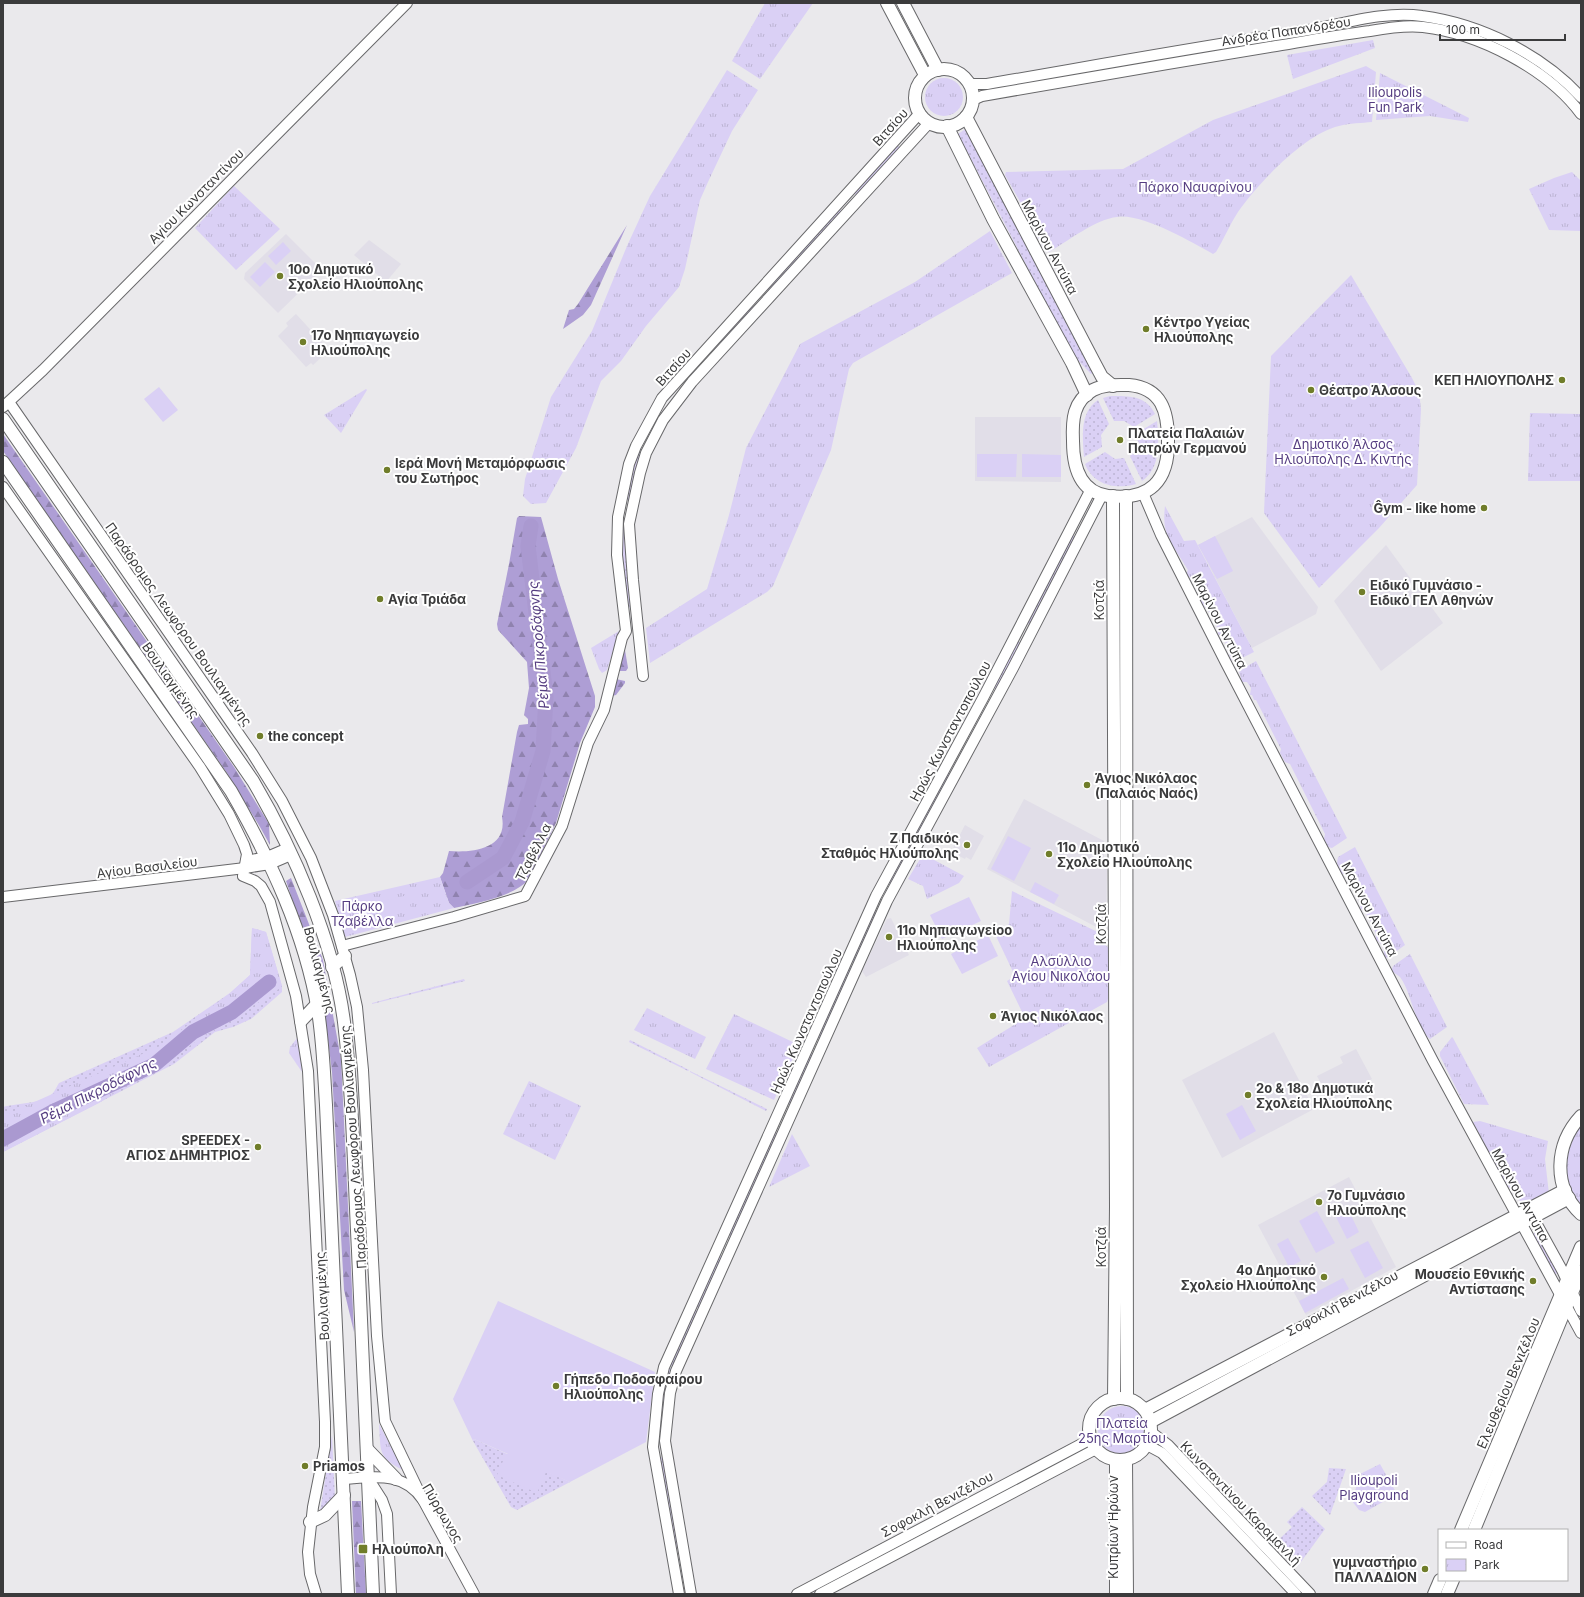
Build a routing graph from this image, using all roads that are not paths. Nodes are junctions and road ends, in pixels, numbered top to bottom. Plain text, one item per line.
1 (407, 3) edge
2 (887, 3) edge
3 (903, 3) edge
4 (938, 70) junction
5 (925, 75) junction
6 (970, 84) junction
7 (1581, 97) edge
8 (973, 100) junction
9 (920, 113) junction
10 (1581, 114) edge
11 (966, 117) junction
12 (929, 122) junction
13 (947, 126) junction
14 (1113, 386) junction
15 (1087, 395) junction
16 (6, 404) edge
17 (3, 419) edge
18 (3, 462) edge
19 (3, 486) edge
20 (1091, 489) junction
21 (1143, 493) junction
22 (1108, 495) junction
23 (1126, 496) junction
24 (643, 676) dead end
25 (604, 710) joint
26 (290, 851) junction
27 (1120, 859) junction
28 (268, 860) junction
29 (245, 868) junction
30 (3, 897) edge
31 (344, 951) junction
32 (332, 967) junction
33 (316, 1004) junction
34 (301, 1021) junction
35 (1581, 1116) edge
36 (1567, 1194) junction
37 (1531, 1214) junction
38 (1581, 1214) edge
39 (1519, 1220) junction
40 (1581, 1247) edge
41 (1581, 1271) edge
42 (1567, 1279) junction
43 (1572, 1293) junction
44 (1560, 1294) junction
45 (1567, 1306) junction
46 (1581, 1311) edge
47 (1581, 1333) edge
48 (1114, 1399) junction
49 (1127, 1399) junction
50 (1145, 1410) junction
51 (1151, 1427) junction
52 (1093, 1444) junction
53 (1147, 1445) junction
54 (367, 1449) junction
55 (1121, 1460) junction
56 (368, 1478) junction
57 (344, 1479) junction
58 (396, 1479) junction
59 (344, 1495) junction
60 (423, 1500) junction
61 (310, 1522) junction
62 (1461, 1529) edge
63 (1474, 1529) edge
64 (1440, 1581) edge
65 (1453, 1581) edge
66 (316, 1594) edge
67 (348, 1594) edge
68 (373, 1594) edge
69 (391, 1594) edge
70 (474, 1594) edge
71 (679, 1594) edge
72 (691, 1594) edge
73 (797, 1594) edge
74 (820, 1594) edge
75 (1116, 1594) edge
76 (1127, 1594) edge
77 (1296, 1594) edge
78 (1310, 1594) edge
79 (1434, 1594) edge
80 (1447, 1594) edge

1 - 16 street, Αγίου Κωνσταντίνου
2 - 5 main road
3 - 4 main road
4 - 5 main road
4 - 6 main road
5 - 9 main road
6 - 7 street, Ανδρέα Παπανδρέου
6 - 8 main road
8 - 10 street, Ανδρέα Παπανδρέου
8 - 11 main road
9 - 12 main road
9 - 25 street, Βιτσίου
11 - 13 main road
11 - 14 main road, Μαρίνου Αντύπα
12 - 13 main road
12 - 24 street, Βιτσίου
13 - 15 main road
14 - 15 main road
14 - 21 main road
15 - 20 main road
16 - 31 street, Παράδρομος Λεωφόρου Βουλιαγμένης
17 - 26 main road, Βουλιαγμένης
18 - 28 main road, Βουλιαγμένης
19 - 29 street
20 - 22 main road
20 - 71 street, Ηρώς Κωνσταντοπούλου
21 - 23 main road
21 - 39 street, Μαρίνου Αντύπα
22 - 23 main road
22 - 27 main road, Κοτζιά
22 - 72 street, Ηρώς Κωνσταντοπούλου
23 - 27 main road, Κοτζιά
25 - 31 street, Τζαβέλλα
26 - 28 street, Αγίου Βασιλείου
26 - 32 main road, Βουλιαγμένης
27 - 48 main road, Κοτζιά
27 - 49 main road, Κοτζιά
28 - 29 street, Αγίου Βασιλείου
28 - 33 main road, Βουλιαγμένης
29 - 30 street, Αγίου Βασιλείου
29 - 34 street
31 - 32 main road
31 - 60 street, Παράδρομος Λεωφόρου Βουλιαγμένης
32 - 54 main road, Βουλιαγμένης
33 - 34 main road
33 - 57 main road, Βουλιαγμένης
34 - 61 street
35 - 36 main road
36 - 37 main road, Σοφοκλή Βενιζέλου
36 - 38 main road
37 - 39 main road, Σοφοκλή Βενιζέλου
37 - 42 street, Μαρίνου Αντύπα
39 - 44 street, Μαρίνου Αντύπα
39 - 50 main road, Σοφοκλή Βενιζέλου
39 - 51 main road, Σοφοκλή Βενιζέλου
40 - 42 main road, Ελευθερίου Βενιζέλου
41 - 43 main road, Ελευθερίου Βενιζέλου
42 - 43 street, Μαρίνου Αντύπα
42 - 44 main road, Ελευθερίου Βενιζέλου
43 - 45 main road, Ελευθερίου Βενιζέλου
43 - 46 street, Μαρίνου Αντύπα
44 - 45 street, Μαρίνου Αντύπα
44 - 62 main road, Ελευθερίου Βενιζέλου
45 - 47 street, Μαρίνου Αντύπα
45 - 63 main road, Ελευθερίου Βενιζέλου
48 - 49 main road
48 - 52 main road
49 - 50 main road
50 - 51 main road
51 - 53 main road
51 - 78 street, Κωνσταντίνου Καραμανλή
52 - 55 main road
52 - 73 street, Σοφοκλή Βενιζέλου
52 - 74 street, Σοφοκλή Βενιζέλου
53 - 55 main road
53 - 77 street, Κωνσταντίνου Καραμανλή
54 - 56 main road, Βουλιαγμένης
54 - 58 main road
55 - 75 main road, Κυπρίων Ηρώων
55 - 76 main road, Κυπρίων Ηρώων
56 - 57 street, Πύρρωνος
56 - 58 street, Πύρρωνος
56 - 68 main road, Βουλιαγμένης
56 - 69 street, Βουλιαγμένης
57 - 59 main road, Βουλιαγμένης
58 - 60 street, Πύρρωνος
59 - 61 main road
59 - 67 main road, Βουλιαγμένης
60 - 70 street, Πύρρωνος
61 - 66 street
64 - 79 main road
65 - 80 main road

